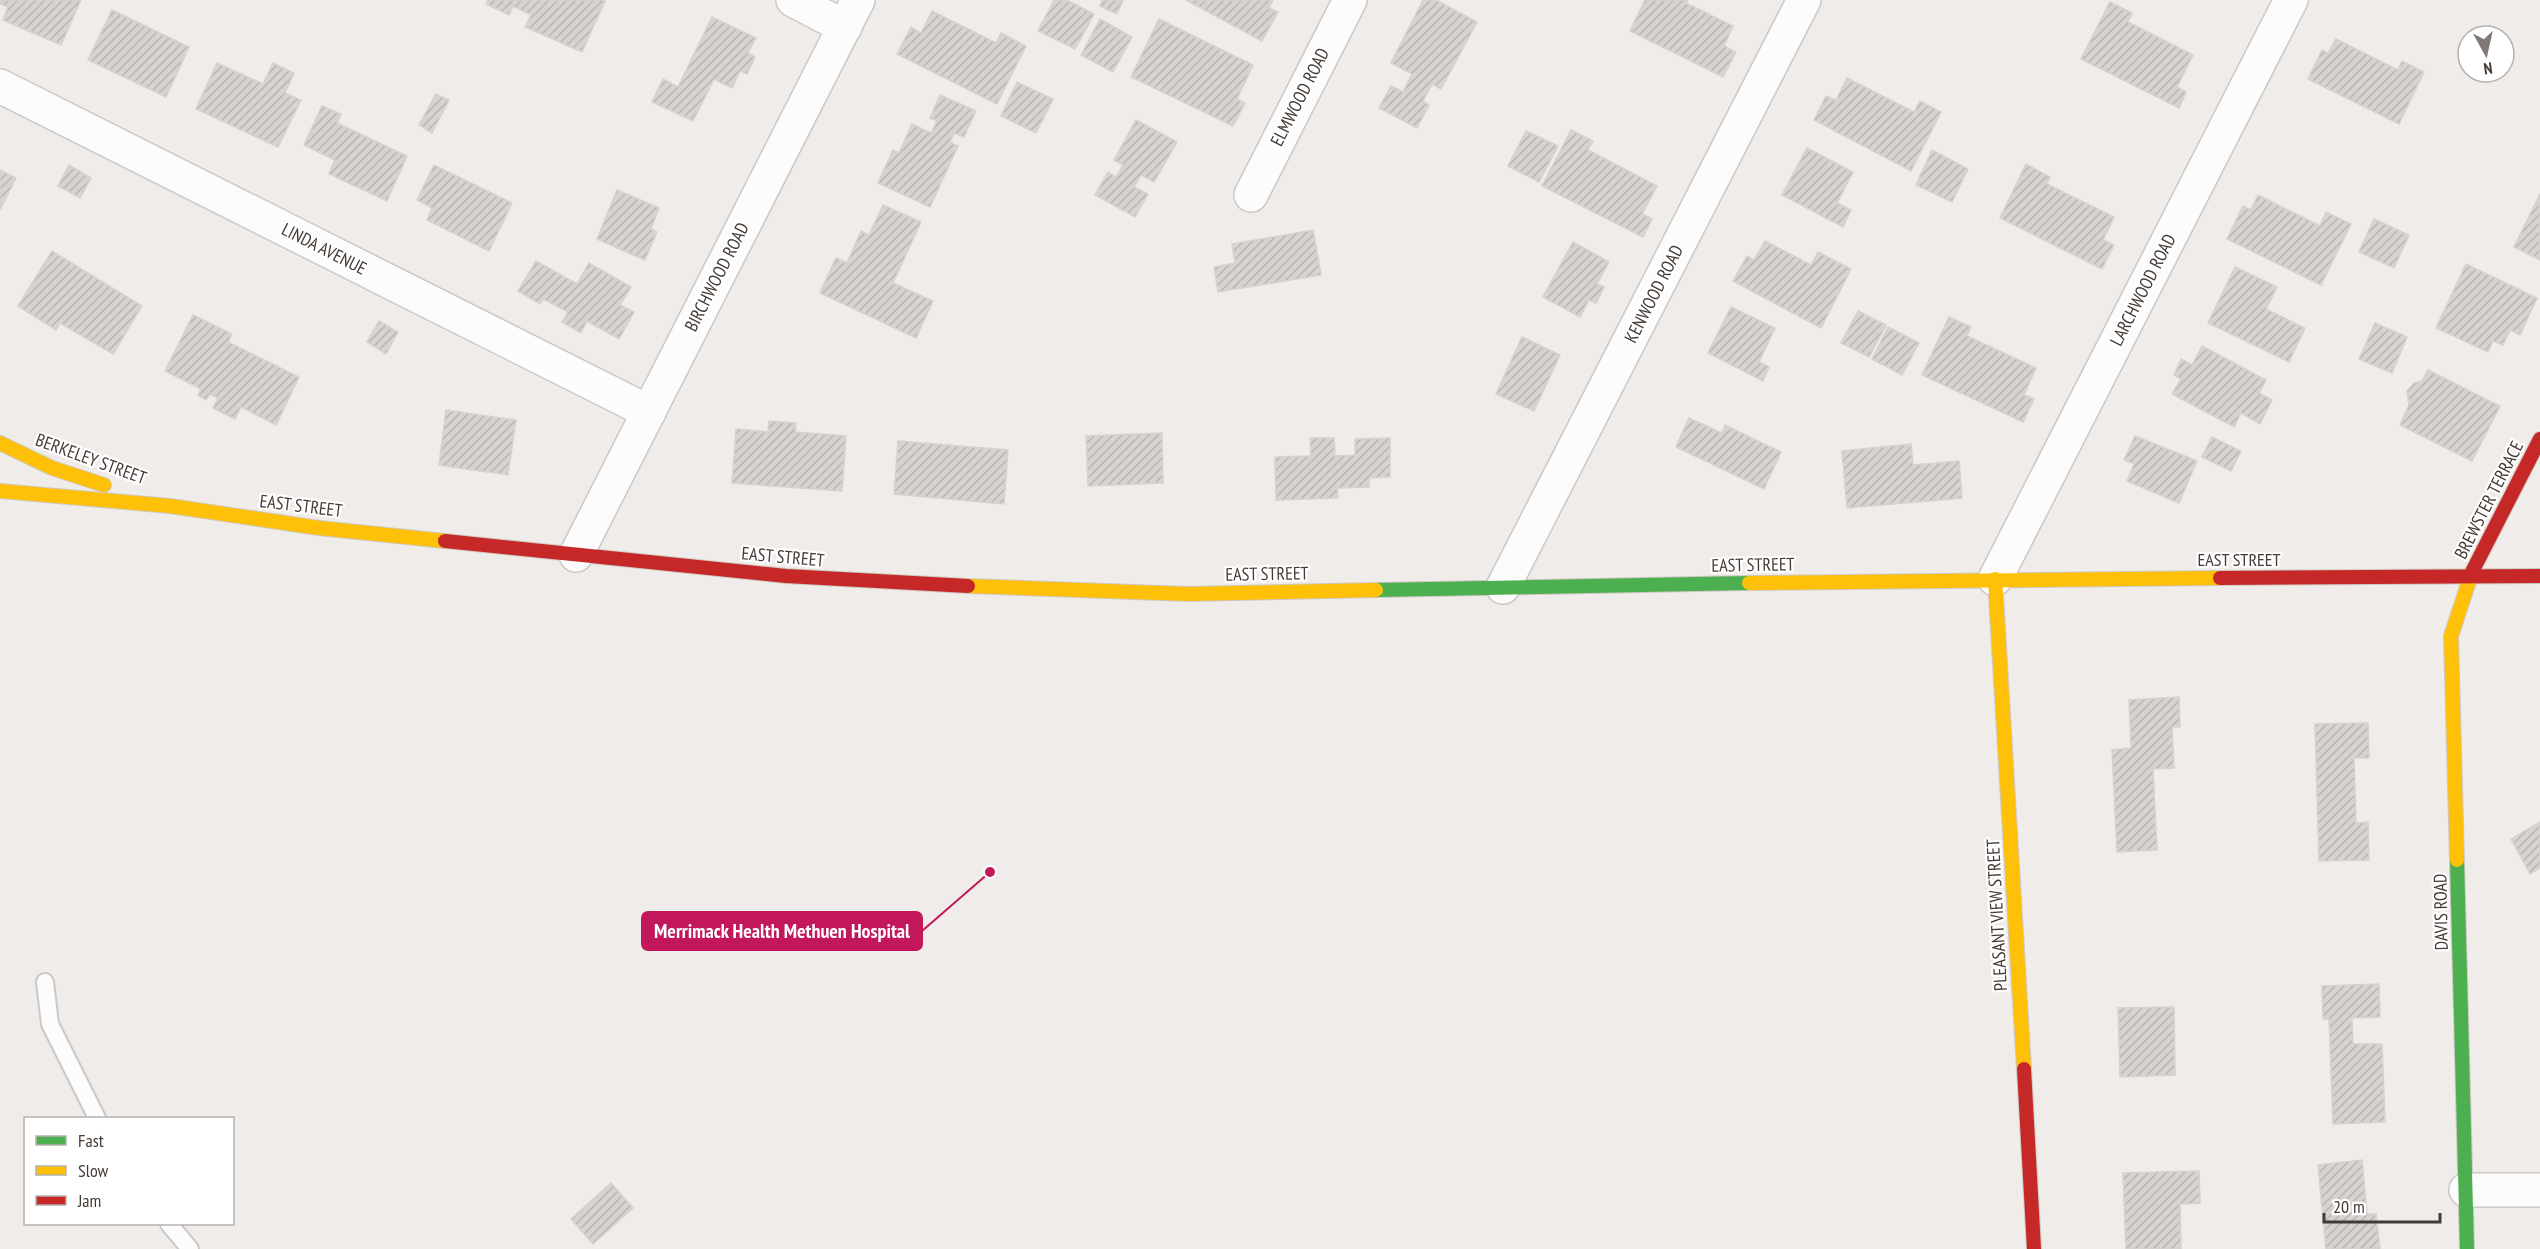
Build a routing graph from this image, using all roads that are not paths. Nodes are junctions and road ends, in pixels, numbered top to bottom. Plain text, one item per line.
1 (794, 0) edge
2 (1350, 0) edge
3 (1804, 0) edge
4 (2291, 0) edge
5 (852, 13) edge
6 (0, 86) edge
7 (1251, 195) dead end
8 (649, 412) junction
9 (2540, 439) edge
10 (0, 443) edge
11 (0, 491) edge
12 (170, 506) junction
13 (576, 555) junction
14 (2540, 576) edge
15 (2469, 577) junction
16 (1995, 579) junction
17 (1503, 587) junction
18 (45, 982) dead end
19 (96, 1117) edge
20 (2466, 1190) junction
21 (2540, 1190) edge
22 (170, 1225) edge
23 (189, 1249) edge
24 (2034, 1249) edge
25 (2467, 1249) edge

1 - 5 street
2 - 7 street, ELMWOOD ROAD
3 - 17 street, KENWOOD ROAD
4 - 16 street, LARCHWOOD ROAD
5 - 8 street, BIRCHWOOD ROAD
6 - 8 street, LINDA AVENUE
8 - 13 street, BIRCHWOOD ROAD
9 - 15 main road, BREWSTER TERRACE
10 - 12 main road, BERKELEY STREET
11 - 12 main road, EAST STREET
12 - 13 main road, EAST STREET
13 - 17 main road, EAST STREET
14 - 15 main road, EAST STREET
15 - 16 main road, EAST STREET
15 - 20 main road, DAVIS ROAD
16 - 17 main road, EAST STREET
16 - 24 main road, PLEASANT VIEW STREET
18 - 19 lane
20 - 21 street
20 - 25 main road, DAVIS ROAD
22 - 23 lane

